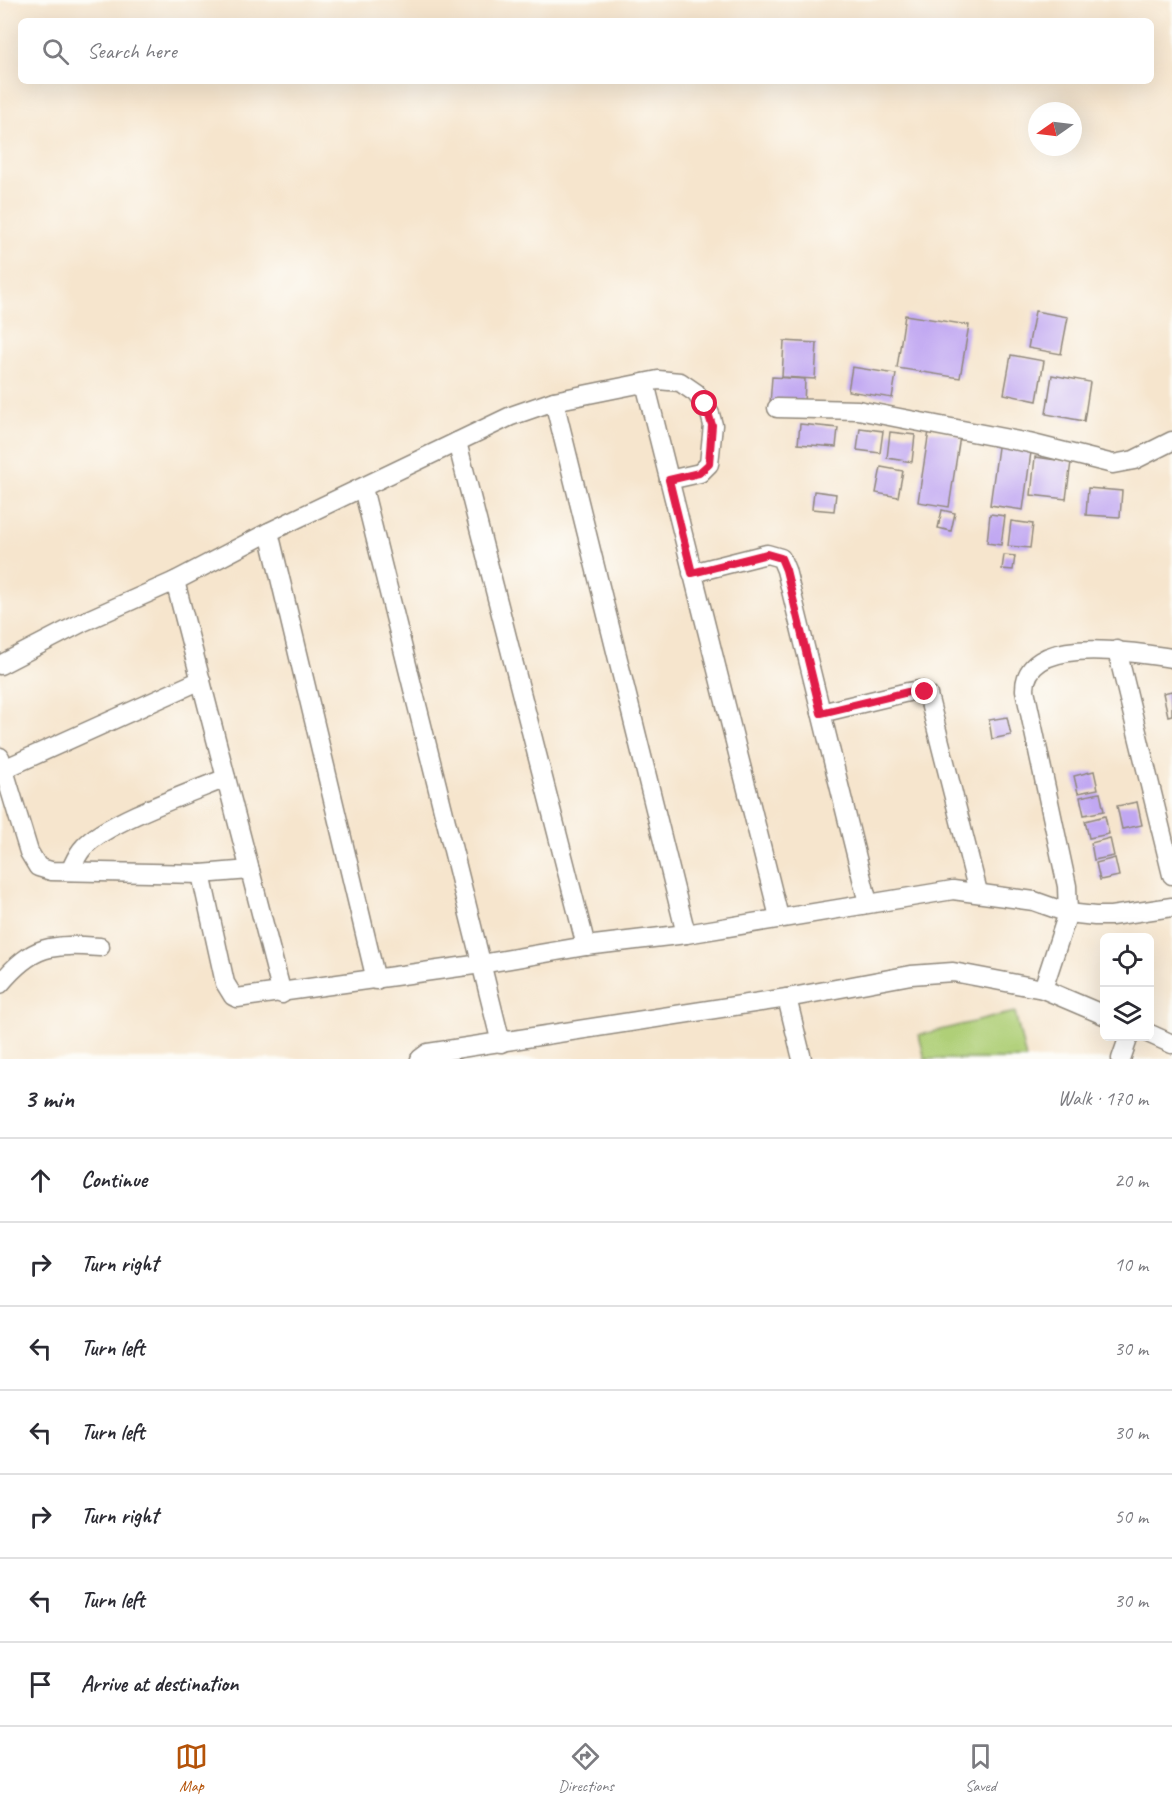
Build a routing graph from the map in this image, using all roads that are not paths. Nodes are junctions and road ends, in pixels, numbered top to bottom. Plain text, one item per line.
1 (645, 382) junction
2 (554, 401) junction
3 (777, 408) dead end
4 (1172, 441) edge
5 (457, 442) junction
6 (669, 480) junction
7 (363, 488) junction
8 (268, 532) junction
9 (692, 573) junction
10 (175, 581) junction
11 (1118, 650) junction
12 (1172, 658) edge
13 (0, 665) edge
14 (201, 680) junction
15 (821, 713) junction
16 (2, 763) edge
17 (226, 778) junction
18 (250, 870) junction
19 (70, 871) junction
20 (201, 874) junction
21 (1172, 875) edge
22 (978, 892) junction
23 (868, 903) junction
24 (1172, 907) edge
25 (1068, 913) junction
26 (779, 917) junction
27 (686, 934) junction
28 (586, 946) junction
29 (100, 947) dead end
30 (481, 964) junction
31 (376, 980) junction
32 (0, 984) edge
33 (1043, 989) junction
34 (282, 994) junction
35 (787, 998) junction
36 (1100, 1013) edge
37 (1154, 1036) edge
38 (1127, 1041) edge
39 (501, 1043) junction
40 (1172, 1044) edge
41 (420, 1059) edge
42 (802, 1059) edge
43 (1120, 1059) edge

1 - 2 street
1 - 6 street
1 - 6 street
2 - 5 street
2 - 27 street
3 - 4 street
5 - 7 street
5 - 28 street
6 - 9 street
7 - 8 street
7 - 30 street
8 - 10 street
8 - 31 street
9 - 15 street
9 - 26 street
10 - 13 street
10 - 14 street
11 - 12 street
11 - 21 street
11 - 25 street
14 - 16 street
14 - 17 street
15 - 22 street
15 - 23 street
16 - 19 street
17 - 18 street
17 - 19 street
18 - 20 street
18 - 34 street
19 - 20 street
20 - 34 street
22 - 23 street
22 - 25 street
23 - 26 street
24 - 25 street
25 - 33 street
26 - 27 street
27 - 28 street
28 - 30 street
29 - 32 street
30 - 31 street
30 - 39 street
31 - 34 street
33 - 35 street
33 - 36 street
35 - 39 street
35 - 42 street
37 - 40 street
38 - 43 street
39 - 41 street

